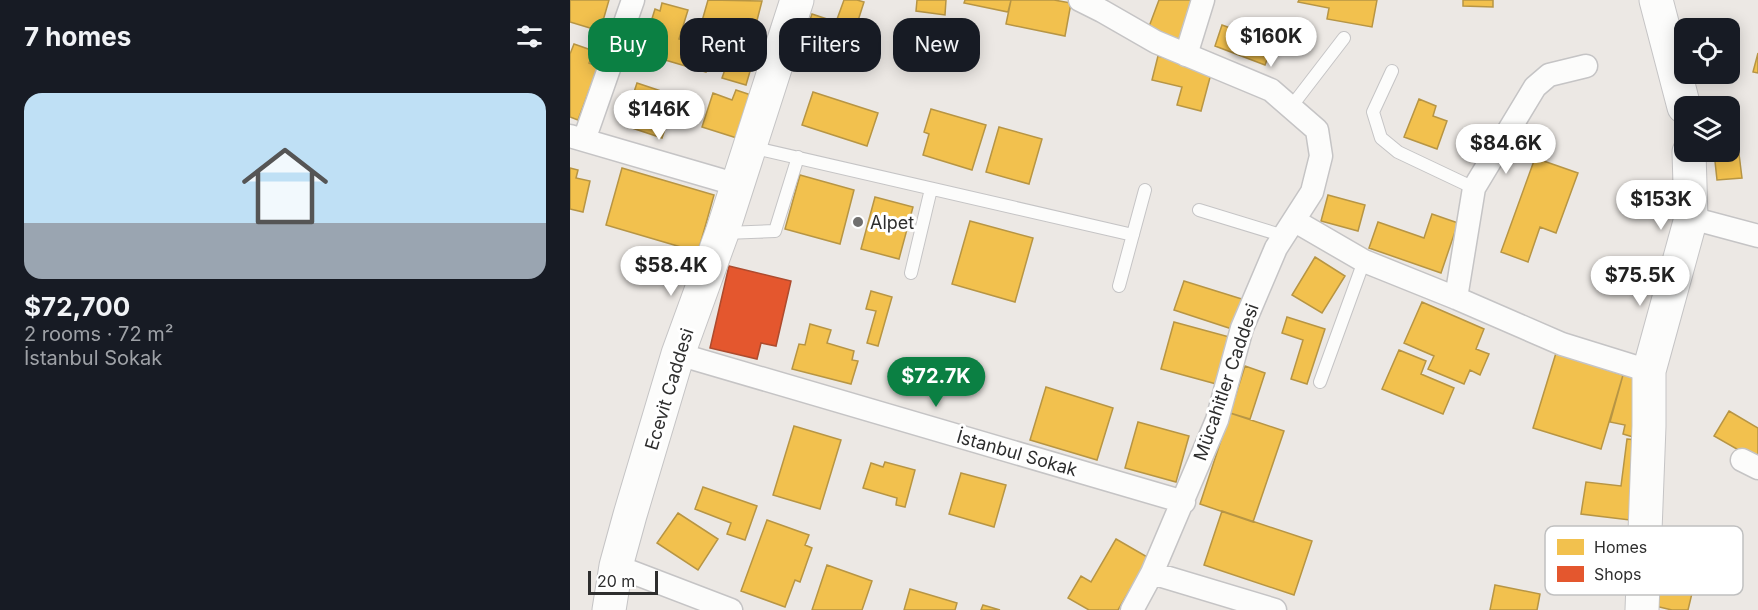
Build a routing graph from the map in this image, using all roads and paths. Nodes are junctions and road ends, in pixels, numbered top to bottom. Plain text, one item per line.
1 (633, 0) edge
2 (797, 0) edge
3 (1080, 0) edge
4 (1203, 0) edge
5 (1656, 0) edge
6 (1344, 38) dead end
7 (1185, 55) junction
8 (1586, 66) dead end
9 (1392, 71) dead end
10 (1681, 96) edge
11 (1291, 107) junction
12 (577, 138) edge
13 (750, 147) junction
14 (798, 157) junction
15 (1689, 162) edge
16 (738, 185) junction
17 (1474, 188) junction
18 (931, 189) junction
19 (1145, 190) dead end
20 (1200, 210) dead end
21 (1691, 218) junction
22 (1289, 229) junction
23 (722, 233) junction
24 (1133, 235) junction
25 (1758, 236) edge
26 (1364, 261) junction
27 (911, 273) dead end
28 (1119, 286) dead end
29 (1456, 298) junction
30 (678, 354) junction
31 (1649, 370) junction
32 (1320, 382) dead end
33 (1184, 502) junction
34 (1645, 526) edge
35 (616, 566) junction
36 (1152, 573) junction
37 (1643, 595) edge
38 (609, 610) edge
39 (731, 610) edge
40 (1132, 610) edge
41 (1275, 610) edge
42 (1642, 610) edge

1 - 12 street
2 - 13 main road, Ecevit Caddesi
3 - 7 street, Mücahitler Caddesi
4 - 7 street
5 - 10 main road
6 - 11 lane
7 - 11 street, Mücahitler Caddesi
8 - 17 street
9 - 17 lane
11 - 22 street, Mücahitler Caddesi
12 - 16 street
13 - 14 lane
13 - 16 main road, Ecevit Caddesi
14 - 18 lane
14 - 23 lane
15 - 21 main road
16 - 23 main road, Ecevit Caddesi
17 - 29 street
18 - 24 lane
18 - 27 lane
19 - 24 lane
20 - 22 lane
21 - 25 street
21 - 31 main road
22 - 26 street
22 - 33 street, Mücahitler Caddesi
23 - 30 main road, Ecevit Caddesi
24 - 28 lane
26 - 29 street
26 - 32 lane
29 - 31 street
30 - 33 street, İstanbul Sokak
30 - 35 main road, Ecevit Caddesi
31 - 34 main road
33 - 36 street, Mücahitler Caddesi
35 - 38 main road, Ecevit Caddesi
35 - 39 street
36 - 40 street, Mücahitler Caddesi
36 - 41 street
37 - 42 main road

